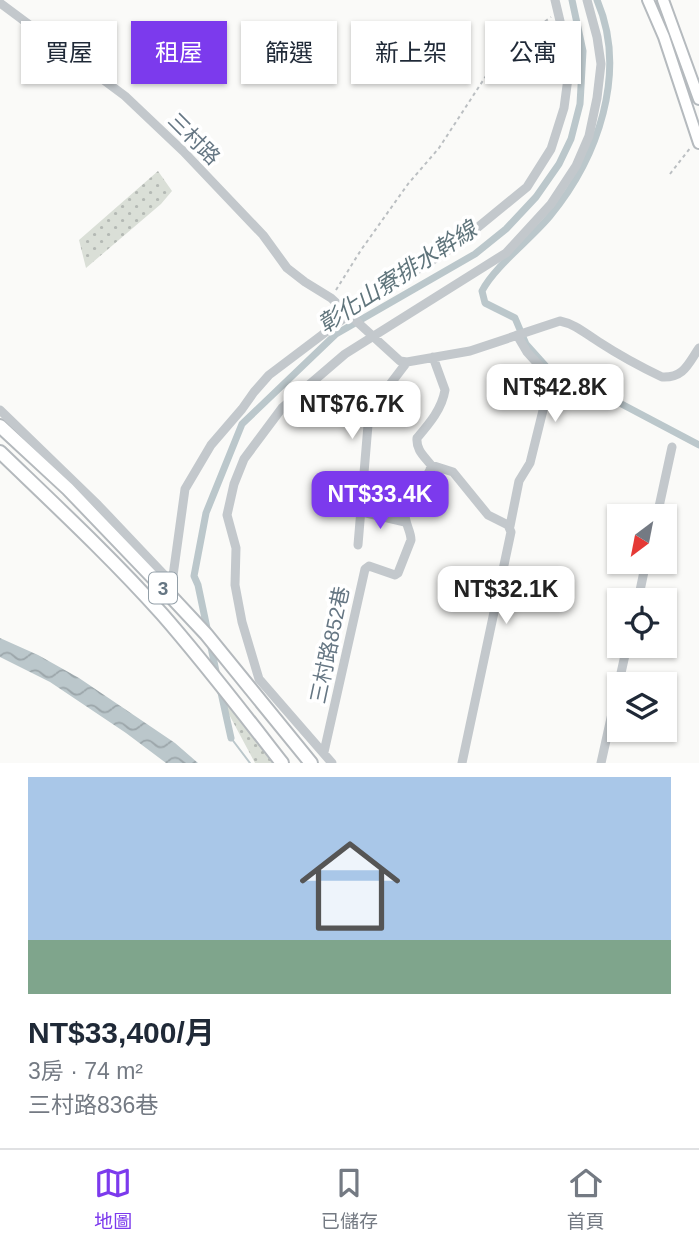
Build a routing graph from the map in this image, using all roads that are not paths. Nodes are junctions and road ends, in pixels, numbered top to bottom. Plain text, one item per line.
1 (555, 0) edge
2 (587, 0) edge
3 (648, 0) edge
4 (663, 0) edge
5 (0, 4) edge
6 (699, 99) edge
7 (698, 141) edge
8 (349, 316) junction
9 (522, 334) junction
10 (371, 335) junction
11 (699, 348) edge
12 (433, 357) junction
13 (407, 362) junction
14 (0, 410) edge
15 (0, 426) edge
16 (672, 447) dead end
17 (0, 452) edge
18 (431, 465) junction
19 (660, 504) edge
20 (362, 512) junction
21 (405, 522) junction
22 (510, 526) junction
23 (358, 545) dead end
24 (624, 658) edge
25 (324, 752) junction
26 (282, 763) edge
27 (311, 763) edge
28 (332, 763) edge
29 (462, 763) edge
30 (601, 763) edge

1 - 8 street
2 - 10 street
3 - 7 main road
4 - 6 main road
5 - 8 street, 三村路
8 - 10 street, 三村路
8 - 14 street
9 - 11 street
9 - 12 street
9 - 22 street
10 - 13 street
10 - 25 street
12 - 13 street
12 - 18 street
13 - 20 street
15 - 27 highway, 3
16 - 19 street
17 - 26 highway, 3
18 - 21 street, 三村路852巷
18 - 22 street
20 - 21 street
20 - 23 street
21 - 25 street, 三村路852巷
22 - 29 street
24 - 30 street
25 - 28 street

